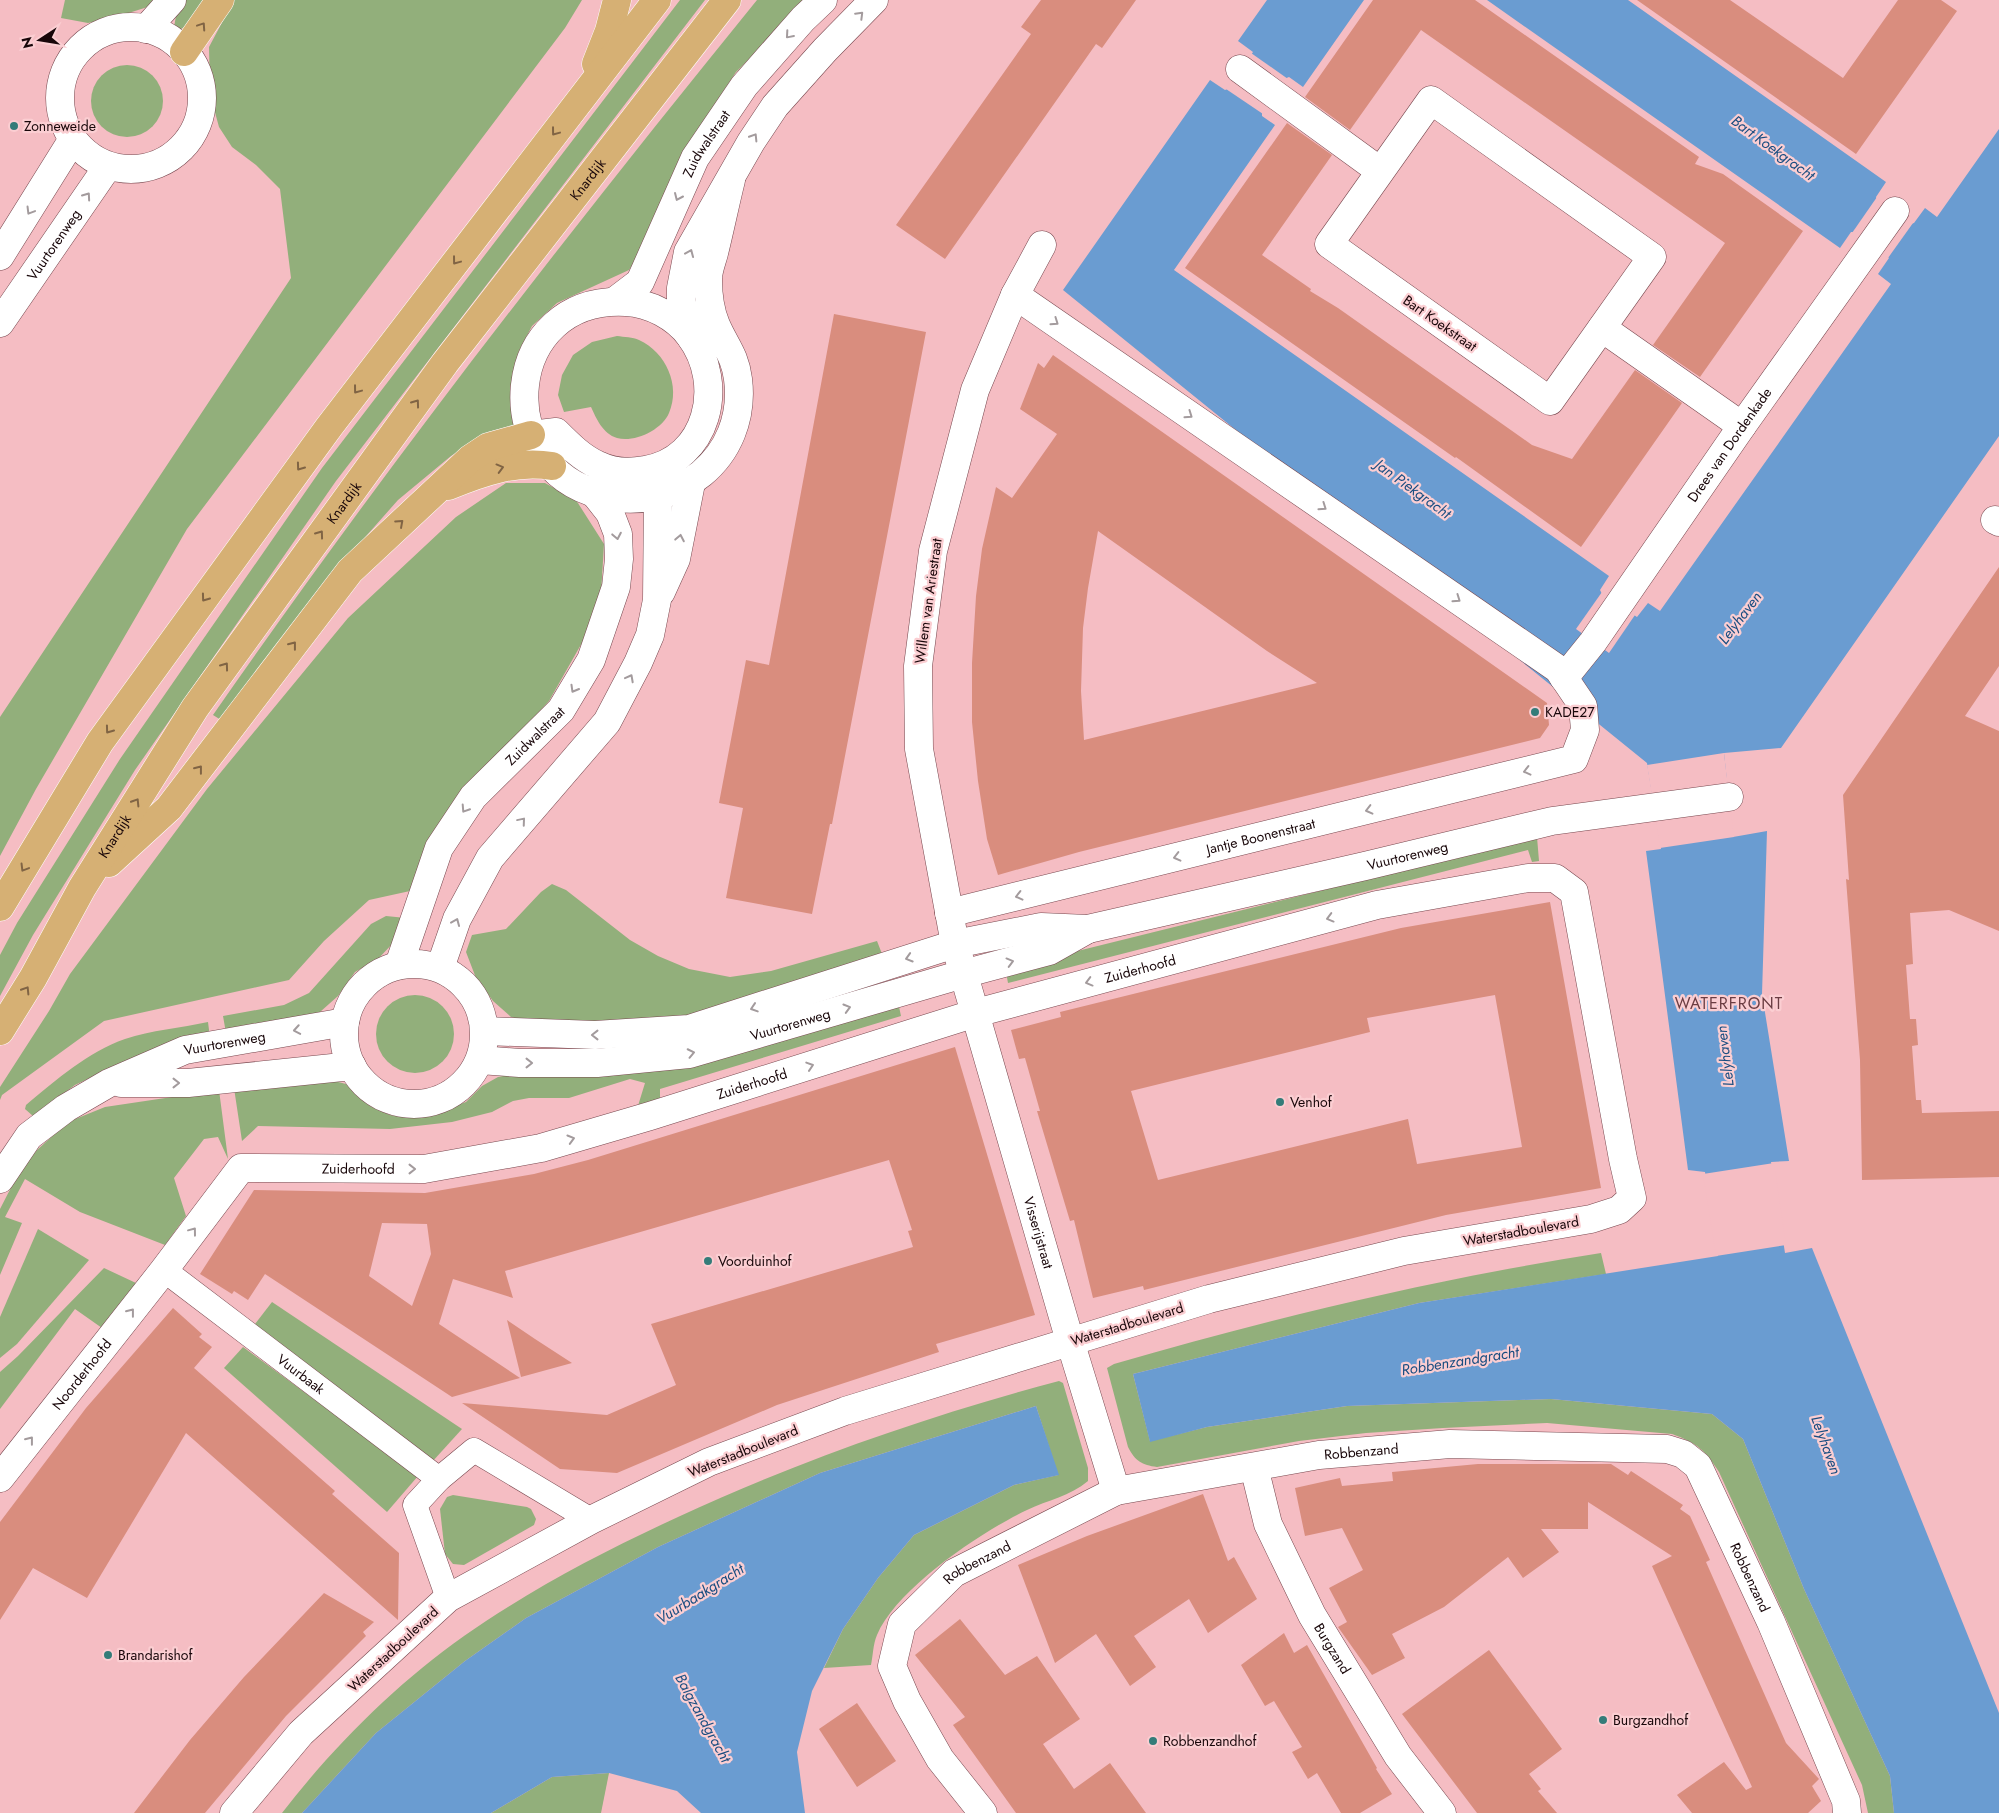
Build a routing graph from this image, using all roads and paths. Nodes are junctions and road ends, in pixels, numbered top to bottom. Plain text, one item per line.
1 (172, 0) edge
2 (220, 0) edge
3 (617, 0) edge
4 (657, 0) edge
5 (727, 0) edge
6 (823, 0) edge
7 (874, 0) edge
8 (146, 29) junction
9 (184, 52) junction
10 (1240, 69) dead end
11 (584, 93) junction
12 (73, 139) junction
13 (108, 166) junction
14 (1380, 172) junction
15 (731, 180) junction
16 (1896, 211) dead end
17 (1042, 245) dead end
18 (0, 256) edge
19 (1015, 295) junction
20 (615, 301) junction
21 (0, 323) edge
22 (1602, 328) junction
23 (691, 337) junction
24 (1742, 426) junction
25 (531, 435) junction
26 (669, 462) junction
27 (552, 466) junction
28 (691, 483) junction
29 (438, 490) junction
30 (595, 494) junction
31 (658, 496) junction
32 (657, 600) junction
33 (1564, 678) junction
34 (1730, 797) dead end
35 (82, 888) junction
36 (1378, 905) joint
37 (0, 907) edge
38 (949, 913) junction
39 (1088, 929) junction
40 (955, 944) junction
41 (399, 965) junction
42 (440, 968) junction
43 (963, 974) junction
44 (976, 1013) junction
45 (345, 1022) junction
46 (0, 1031) edge
47 (485, 1031) junction
48 (480, 1060) junction
49 (352, 1066) junction
50 (109, 1083) junction
51 (0, 1179) edge
52 (164, 1270) junction
53 (1070, 1341) junction
54 (1254, 1467) junction
55 (0, 1478) edge
56 (439, 1479) junction
57 (1116, 1491) junction
58 (591, 1520) junction
59 (448, 1598) junction
60 (234, 1813) edge
61 (983, 1813) edge
62 (1442, 1813) edge
63 (1847, 1813) edge

1 - 8 street
9 -> 2 main road
3 - 11 main road
4 - 11 main road
35 -> 5 main road, Knardijk
6 -> 20 street, Zuidwalstraat
15 -> 7 street
8 - 9 street
8 - 12 street
9 - 13 street
10 - 14 street
11 -> 37 main road
12 - 13 street
12 -> 18 street
21 -> 13 street, Vuurtorenweg
14 - 22 street, Bart Koekstraat
14 - 22 street, Bart Koekstraat
23 -> 15 street
15 - 28 street
16 - 24 street, Drees van Dordenkade
17 - 19 street, Willem van Ariestraat
19 -> 33 street
19 - 38 street, Willem van Ariestraat
20 - 23 street
20 - 25 street
22 - 24 street
23 - 26 street
24 - 33 street, Drees van Dordenkade
25 - 26 street
25 - 27 street
25 - 29 main road
26 - 31 street
29 -> 27 main road
27 - 30 street
28 - 31 street
32 -> 28 street
35 -> 29 main road
30 - 31 street
30 -> 41 street, Zuidwalstraat
31 - 32 street
42 -> 32 street
33 -> 38 street, Jantje Boonenstraat
34 - 39 street, Vuurtorenweg
46 -> 35 main road, Knardijk
36 -> 44 street, Zuiderhoofd
36 - 53 street, Waterstadboulevard
38 - 40 street, Willem van Ariestraat
39 - 40 street, Vuurtorenweg
43 -> 39 street, Vuurtorenweg
40 - 43 street, Willem van Ariestraat
40 -> 47 street, Vuurtorenweg
41 - 42 street
41 - 45 street
42 - 47 street
43 - 44 street, Visserijstraat
48 -> 43 street, Vuurtorenweg
52 -> 44 street, Zuiderhoofd
44 - 53 street, Visserijstraat
45 - 49 street
45 -> 50 street, Vuurtorenweg
47 - 48 street
48 - 49 street
50 -> 49 street
50 - 51 street, Vuurtorenweg
55 -> 52 street, Noorderhoofd
52 - 56 street, Vuurbaak
53 - 57 street, Visserijstraat
53 - 58 street, Waterstadboulevard
54 - 57 street, Robbenzand
54 - 62 street, Burgzand
54 - 63 street, Robbenzand
56 - 58 street
56 - 59 street
57 - 61 street, Robbenzand
58 - 59 street, Waterstadboulevard
59 - 60 street, Waterstadboulevard

